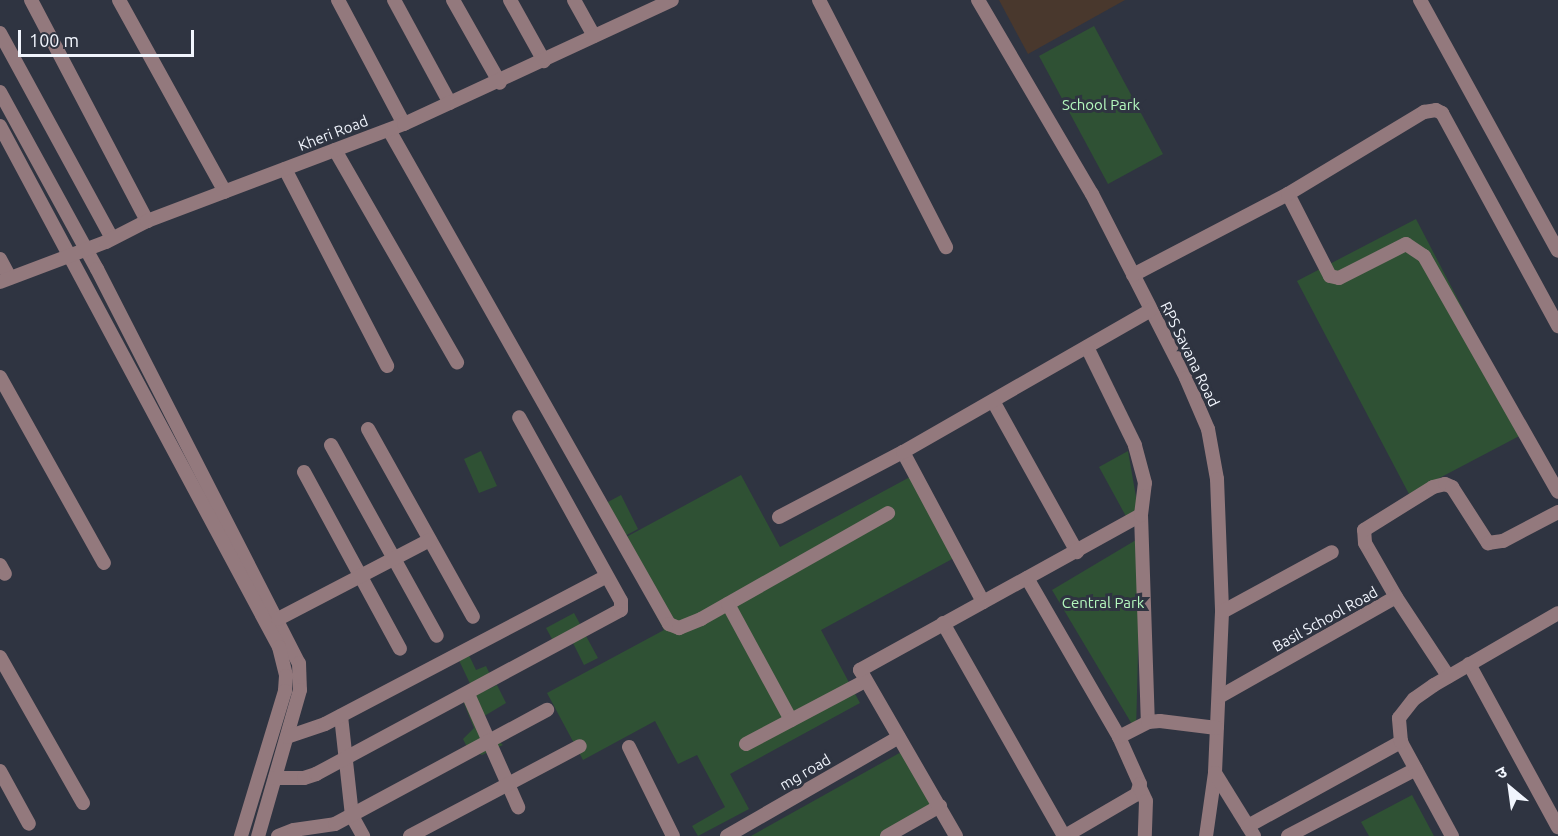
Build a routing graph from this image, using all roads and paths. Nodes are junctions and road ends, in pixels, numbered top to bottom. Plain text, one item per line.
1 (31, 0) edge
2 (119, 0) edge
3 (338, 0) edge
4 (394, 0) edge
5 (453, 0) edge
6 (510, 0) edge
7 (574, 0) edge
8 (672, 0) edge
9 (819, 0) edge
10 (978, 0) edge
11 (1420, 0) edge
12 (0, 33) edge
13 (594, 36) junction
14 (544, 61) junction
15 (500, 82) junction
16 (0, 92) edge
17 (450, 103) junction
18 (404, 124) junction
19 (0, 126) edge
20 (389, 130) junction
21 (335, 150) junction
22 (285, 169) junction
23 (225, 192) junction
24 (1288, 194) junction
25 (147, 221) junction
26 (112, 238) junction
27 (946, 247) dead end
28 (86, 249) junction
29 (1558, 251) edge
30 (71, 255) junction
31 (0, 259) edge
32 (1133, 275) junction
33 (5, 280) edge
34 (1151, 310) junction
35 (1558, 326) edge
36 (1087, 347) junction
37 (457, 362) dead end
38 (387, 366) dead end
39 (0, 376) edge
40 (993, 401) junction
41 (519, 417) dead end
42 (368, 429) dead end
43 (331, 445) dead end
44 (903, 452) junction
45 (304, 472) dead end
46 (1558, 492) edge
47 (1558, 512) edge
48 (888, 513) dead end
49 (1141, 515) junction
50 (779, 518) dead end
51 (430, 540) junction
52 (1077, 552) junction
53 (1332, 552) dead end
54 (394, 559) junction
55 (104, 563) dead end
56 (607, 576) junction
57 (360, 577) junction
58 (1027, 578) junction
59 (1396, 597) junction
60 (983, 602) junction
61 (728, 604) junction
62 (1222, 612) junction
63 (1558, 613) edge
64 (473, 617) dead end
65 (278, 619) junction
66 (943, 623) junction
67 (437, 636) dead end
68 (400, 649) dead end
69 (0, 657) edge
70 (1469, 664) junction
71 (1448, 676) junction
72 (865, 681) junction
73 (468, 694) junction
74 (1219, 697) junction
75 (547, 710) dead end
76 (341, 716) junction
77 (791, 720) junction
78 (1148, 722) junction
79 (1217, 728) junction
80 (287, 737) junction
81 (899, 737) junction
82 (1119, 737) junction
83 (489, 742) junction
84 (1401, 742) junction
85 (746, 744) dead end
86 (580, 746) dead end
87 (629, 747) dead end
88 (343, 760) junction
89 (1416, 769) junction
90 (0, 771) edge
91 (1215, 773) junction
92 (275, 778) junction
93 (507, 785) junction
94 (1140, 788) junction
95 (83, 803) dead end
96 (940, 806) junction
97 (518, 807) dead end
98 (352, 816) junction
99 (29, 824) dead end
100 (1558, 827) edge
101 (1251, 831) edge
102 (241, 836) edge
103 (258, 836) edge
104 (278, 836) edge
105 (363, 836) edge
106 (410, 836) edge
107 (674, 836) edge
108 (727, 836) edge
109 (887, 836) edge
110 (956, 836) edge
111 (1064, 836) edge
112 (1146, 836) edge
113 (1206, 836) edge
114 (1288, 836) edge
115 (1452, 836) edge

1 - 25 street
2 - 23 street
3 - 18 street
4 - 17 street
5 - 15 street
6 - 14 street
7 - 13 street
8 - 13 street, Kheri Road
9 - 27 street
10 - 32 street, RPS Savana Road
11 - 29 street
12 - 26 street
13 - 14 street, Kheri Road
14 - 15 street, Kheri Road
15 - 17 street, Kheri Road
16 - 28 street
17 - 18 street, Kheri Road
18 - 20 street, Kheri Road
19 - 30 street
20 - 21 street, Kheri Road
20 - 61 street
21 - 22 street, Kheri Road
21 - 37 street
22 - 23 street, Kheri Road
22 - 38 street
23 - 25 street, Kheri Road
24 - 32 street
24 - 35 street
24 - 46 street
25 - 26 street, Kheri Road
26 - 28 street, Kheri Road
28 - 30 street, Kheri Road
28 - 65 street
30 - 33 street, Kheri Road
30 - 102 street
31 - 33 street
32 - 34 street, RPS Savana Road
34 - 36 street
34 - 62 street, RPS Savana Road
36 - 40 street
36 - 49 street
39 - 55 street
40 - 44 street
40 - 52 street
41 - 56 street
42 - 51 street
43 - 54 street
44 - 50 street
44 - 60 street
45 - 57 street
47 - 59 street
48 - 61 street
49 - 52 street
49 - 78 street
51 - 54 street
51 - 64 street
52 - 58 street
53 - 62 street
54 - 57 street
54 - 67 street
56 - 73 street
56 - 76 street
57 - 65 street
57 - 68 street
58 - 60 street
58 - 82 street
59 - 71 street, Basil School Road
59 - 74 street, Basil School Road
60 - 66 street
61 - 77 street
62 - 74 street, RPS Savana Road
63 - 70 street
65 - 80 street
66 - 72 street
66 - 111 street
69 - 95 street
70 - 71 street
70 - 100 street
71 - 84 street
72 - 77 street
72 - 81 street
73 - 83 street
73 - 88 street
74 - 79 street, RPS Savana Road
75 - 83 street
76 - 80 street
76 - 88 street
77 - 85 street
78 - 79 street
78 - 82 street
79 - 91 street, RPS Savana Road
80 - 92 street
81 - 96 street
81 - 108 street, mg road
82 - 94 street
83 - 93 street
83 - 98 street
84 - 89 street
84 - 101 street
86 - 93 street
87 - 107 street
88 - 92 street
88 - 98 street
89 - 114 street
89 - 115 street
90 - 99 street
91 - 101 street
91 - 113 street, RPS Savana Road
92 - 103 street
93 - 97 street
93 - 106 street
94 - 111 street
94 - 112 street
96 - 109 street
96 - 110 street
98 - 104 street
98 - 105 street

